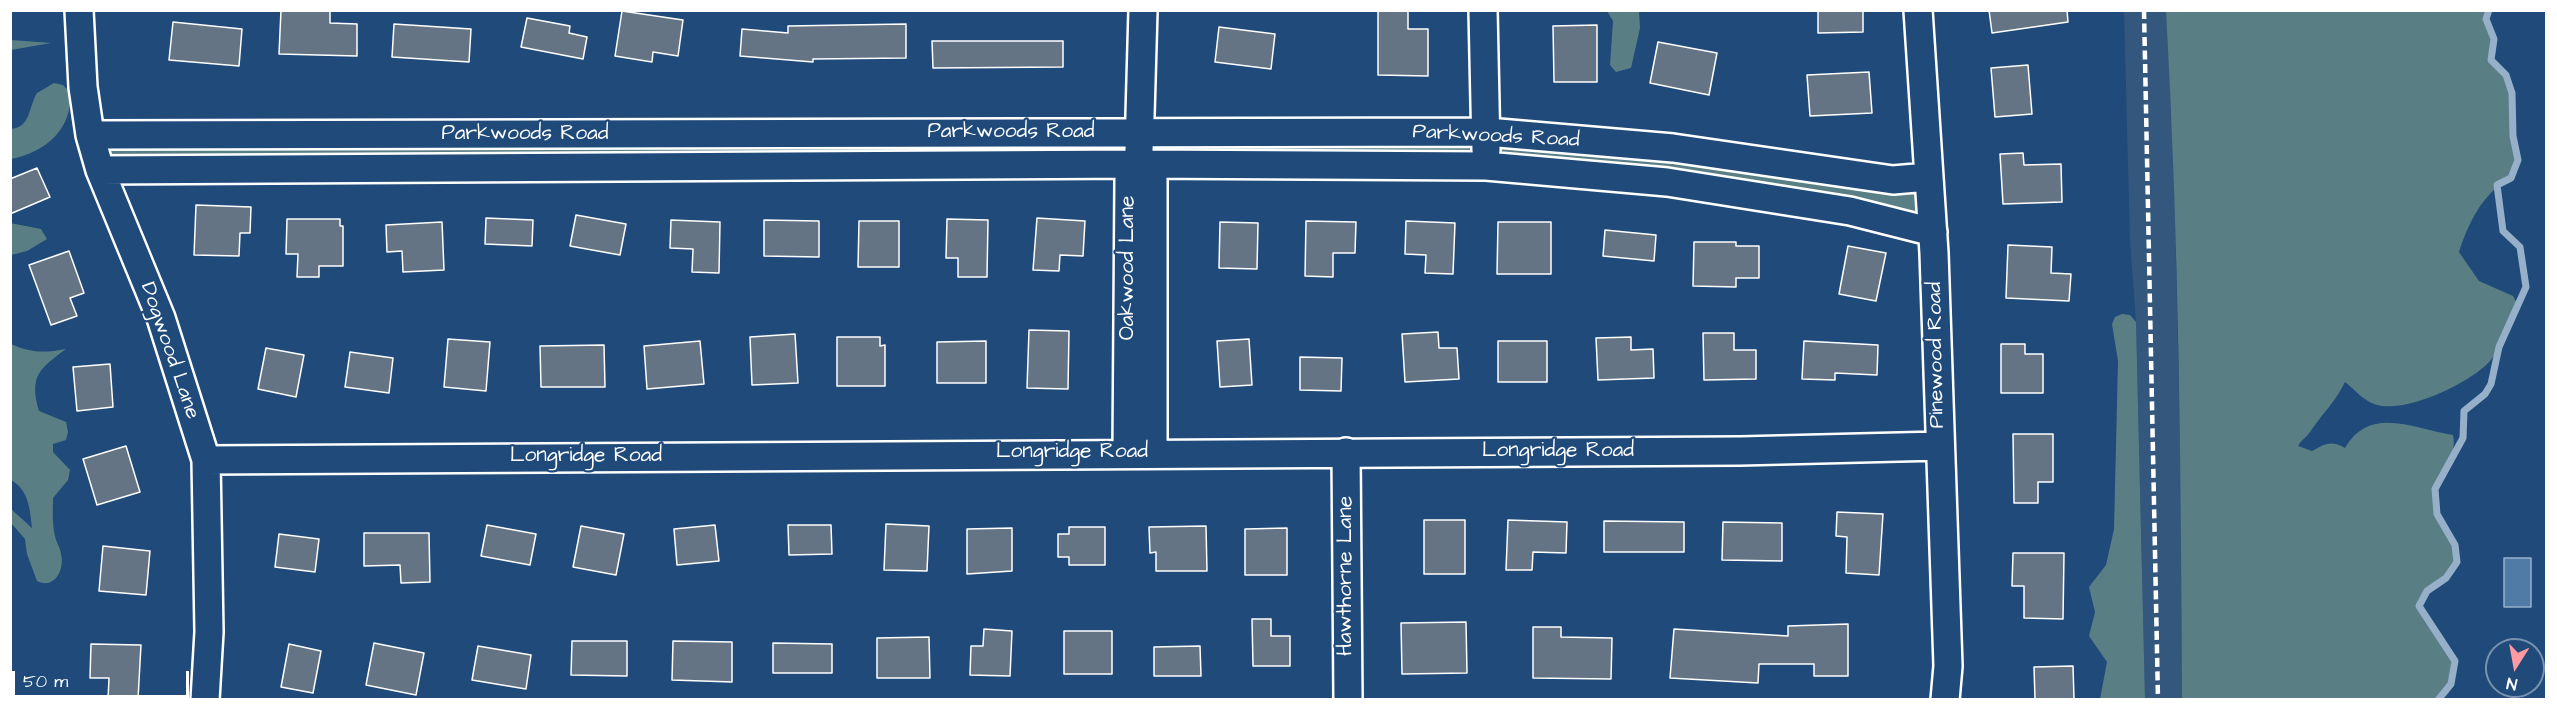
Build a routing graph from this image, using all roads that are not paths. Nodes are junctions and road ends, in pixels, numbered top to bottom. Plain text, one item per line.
1 (79, 10) edge
2 (1143, 10) edge
3 (1483, 10) edge
4 (1918, 10) edge
5 (1139, 132) junction
6 (1487, 132) junction
7 (782, 134) junction
8 (90, 135) junction
9 (454, 135) junction
10 (1139, 164) junction
11 (782, 166) junction
12 (1486, 166) junction
13 (454, 168) junction
14 (100, 170) junction
15 (1928, 177) junction
16 (1933, 232) junction
17 (1939, 446) junction
18 (1346, 452) junction
19 (1140, 453) junction
20 (206, 460) junction
21 (205, 699) edge
22 (1348, 699) edge
23 (1945, 699) edge

1 - 8 street, Dogwood Lane
2 - 5 street
3 - 6 street
4 - 15 street, Pinewood Road
5 - 6 street, Parkwoods Road
5 - 7 street, Parkwoods Road
5 - 10 street
6 - 12 street
6 - 15 street, Parkwoods Road
7 - 9 street, Parkwoods Road
7 - 11 street
8 - 9 street, Parkwoods Road
8 - 14 street, Dogwood Lane
9 - 13 street
10 - 11 street, Parkwoods Road
10 - 12 street, Parkwoods Road
10 - 19 street, Oakwood Lane
11 - 13 street, Parkwoods Road
12 - 16 street, Parkwoods Road
13 - 14 street, Parkwoods Road
14 - 20 street, Dogwood Lane
15 - 16 street, Pinewood Road
16 - 17 street, Pinewood Road
17 - 18 street, Longridge Road
17 - 23 street, Pinewood Road
18 - 19 street, Longridge Road
18 - 22 street, Hawthorne Lane
19 - 20 street, Longridge Road
20 - 21 street, Dogwood Lane

